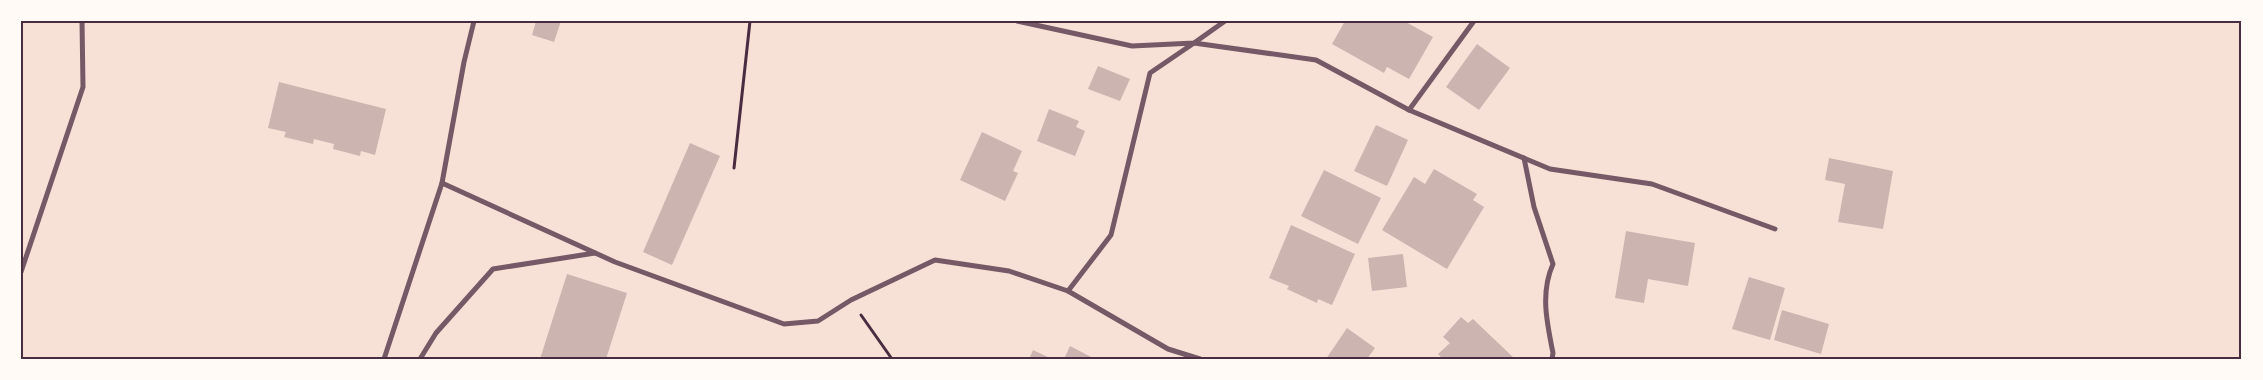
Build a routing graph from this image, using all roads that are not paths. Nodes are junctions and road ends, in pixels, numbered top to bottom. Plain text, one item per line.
1 (82, 21) edge
2 (474, 21) edge
3 (1018, 21) edge
4 (1225, 21) edge
5 (1474, 21) edge
6 (1194, 43) junction
7 (1409, 110) junction
8 (1524, 158) junction
9 (442, 183) junction
10 (1775, 229) dead end
11 (595, 253) junction
12 (21, 272) edge
13 (1068, 291) junction
14 (384, 359) edge
15 (420, 359) edge
16 (1200, 359) edge
17 (1552, 359) edge

1 - 12 street
2 - 9 street
3 - 6 street
4 - 6 street
5 - 7 street
6 - 7 street
6 - 13 street
7 - 8 street
8 - 10 street
8 - 17 street
9 - 11 street
9 - 14 street
11 - 13 street
11 - 15 street
13 - 16 street

